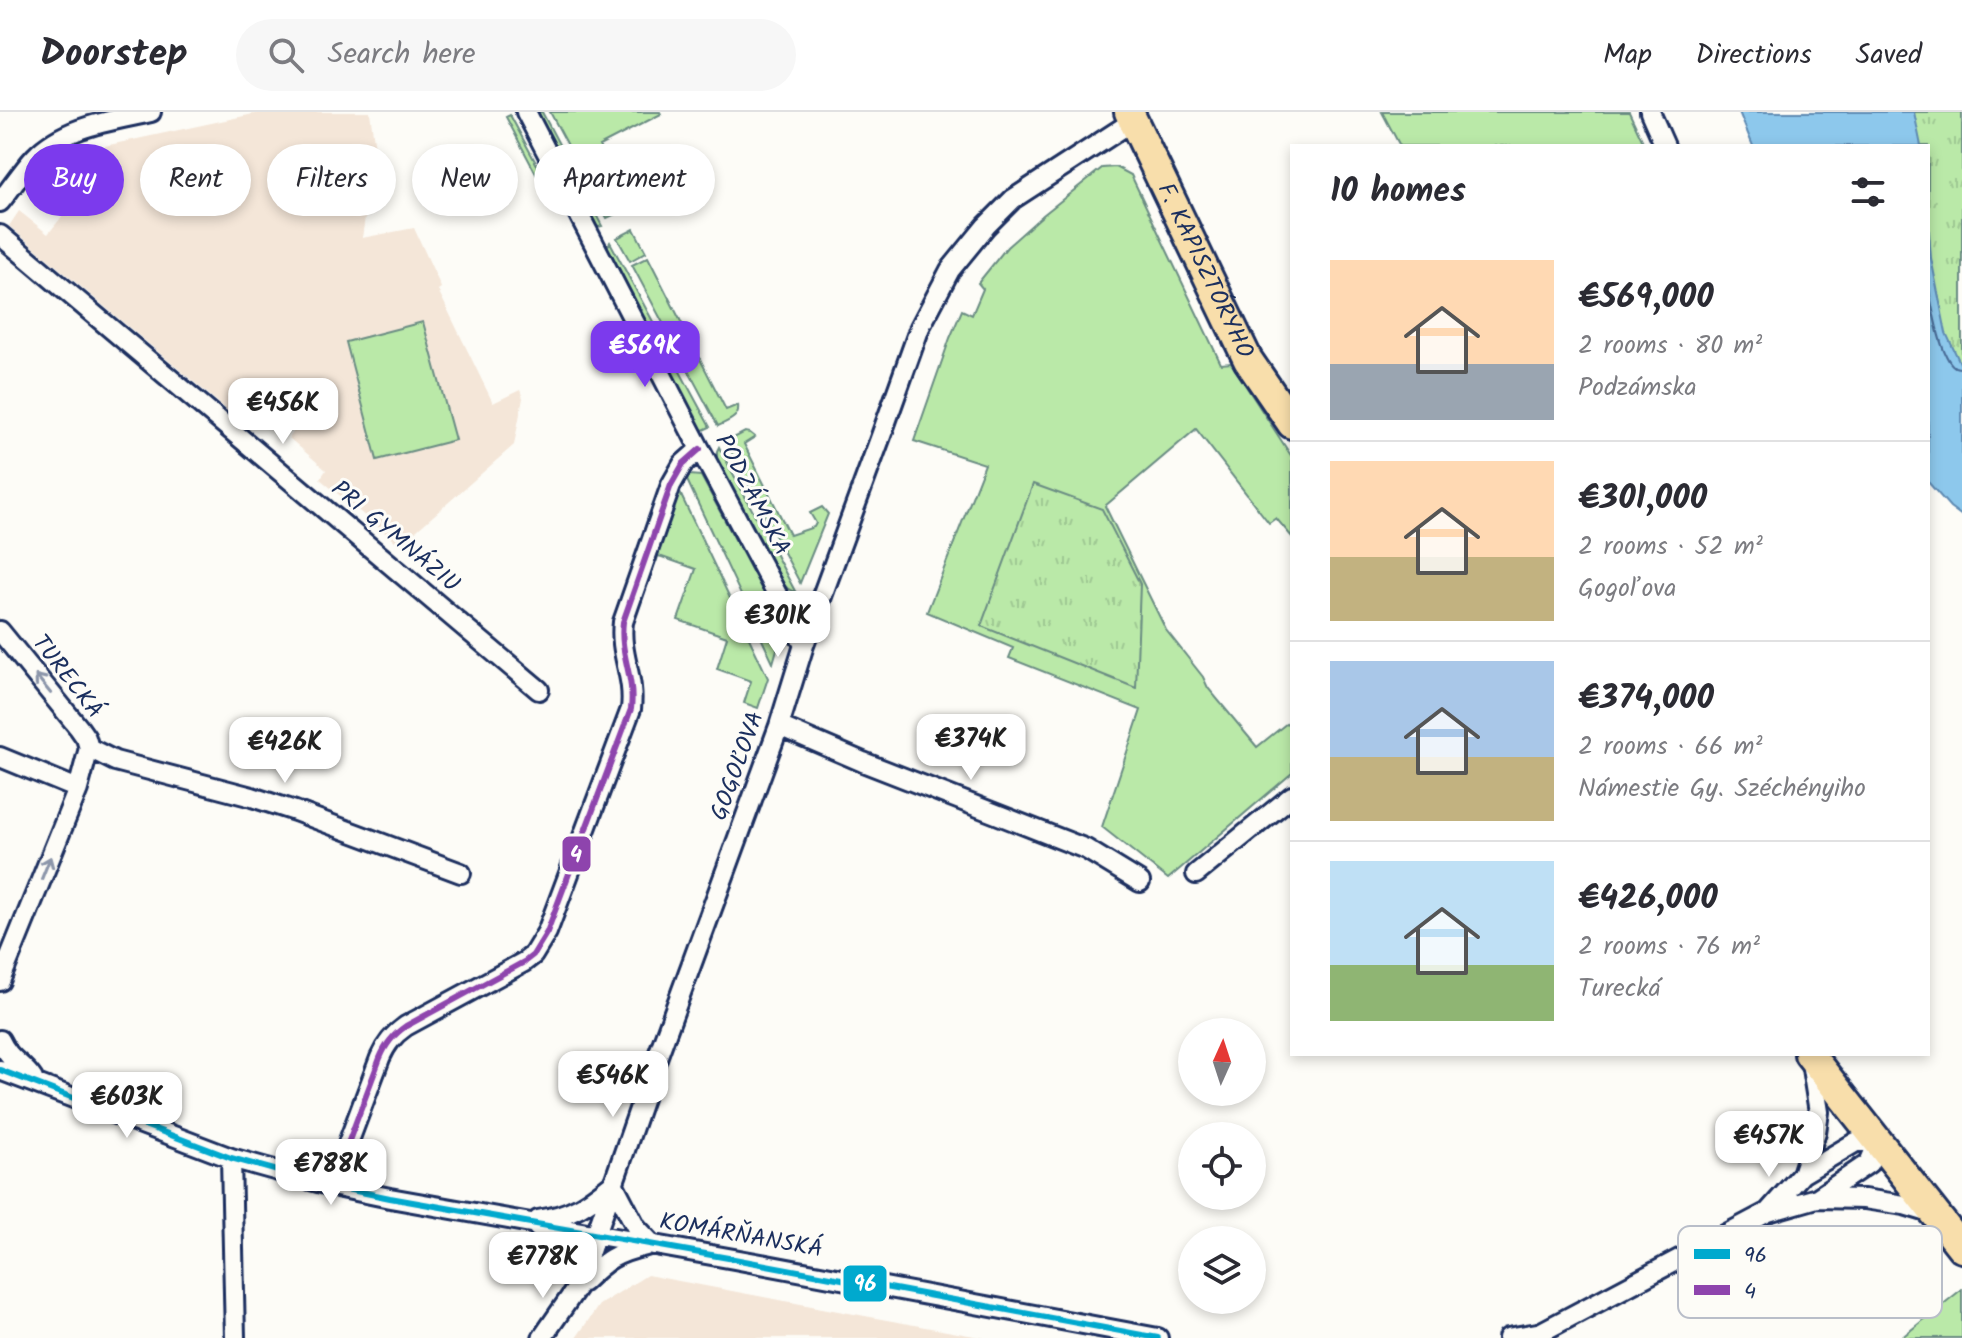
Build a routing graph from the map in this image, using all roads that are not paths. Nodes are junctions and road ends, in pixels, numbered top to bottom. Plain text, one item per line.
1 (151, 112) edge
2 (526, 112) edge
3 (1650, 112) edge
4 (1131, 116) edge
5 (1664, 144) edge
6 (0, 202) edge
7 (0, 235) edge
8 (1290, 421) edge
9 (700, 449) junction
10 (0, 631) edge
11 (804, 645) junction
12 (539, 690) dead end
13 (779, 726) junction
14 (89, 748) junction
15 (0, 757) edge
16 (78, 789) junction
17 (1290, 798) edge
18 (461, 873) dead end
19 (1196, 874) dead end
20 (1140, 882) dead end
21 (8, 937) edge
22 (0, 981) edge
23 (0, 1040) edge
24 (1810, 1056) edge
25 (1811, 1056) edge
26 (0, 1070) edge
27 (0, 1085) edge
28 (37, 1085) junction
29 (1878, 1142) junction
30 (231, 1158) junction
31 (1802, 1174) junction
32 (613, 1183) junction
33 (332, 1186) junction
34 (1817, 1198) junction
35 (1768, 1212) junction
36 (1934, 1214) junction
37 (529, 1222) junction
38 (1741, 1226) edge
39 (596, 1234) junction
40 (653, 1245) junction
41 (1962, 1248) edge
42 (1678, 1259) edge
43 (578, 1286) junction
44 (1534, 1335) edge
45 (235, 1338) edge
46 (542, 1338) edge
47 (1158, 1338) edge
48 (1508, 1338) edge

1 - 6 street
2 - 9 street, PODZÁMSKA
3 - 5 street
4 - 8 main road, F. KAPISZTÓRYHO
4 - 11 street, GOGOĽOVA
7 - 12 street, PRI GYMNÁZIU
9 - 11 street, PODZÁMSKA
9 - 33 street
14 -> 10 street, TURECKÁ
11 - 13 street, GOGOĽOVA
13 - 20 street
13 - 32 street, GOGOĽOVA
14 - 16 street
14 - 18 street, TURECKÁ
15 - 16 street
21 -> 16 street
17 - 19 street
21 - 22 street
23 - 28 street
24 - 31 street
25 - 29 main road
26 - 28 street, KOMÁRŇANSKÁ
27 - 28 street
28 - 30 street, KOMÁRŇANSKÁ
29 - 31 street
29 - 34 street
29 - 36 main road
30 - 33 street, KOMÁRŇANSKÁ
30 - 45 street
31 - 35 street
32 - 37 street
32 - 39 street, GOGOĽOVA
32 - 40 street
33 - 37 street, KOMÁRŇANSKÁ
34 - 35 street
34 - 36 street
35 - 38 street
36 - 41 main road
37 - 39 street, KOMÁRŇANSKÁ
37 - 43 street
39 - 40 street, KOMÁRŇANSKÁ
39 - 43 street, GOGOĽOVA
40 - 43 street
40 - 47 street, KOMÁRŇANSKÁ
42 - 44 street
43 - 46 street
44 - 48 street

